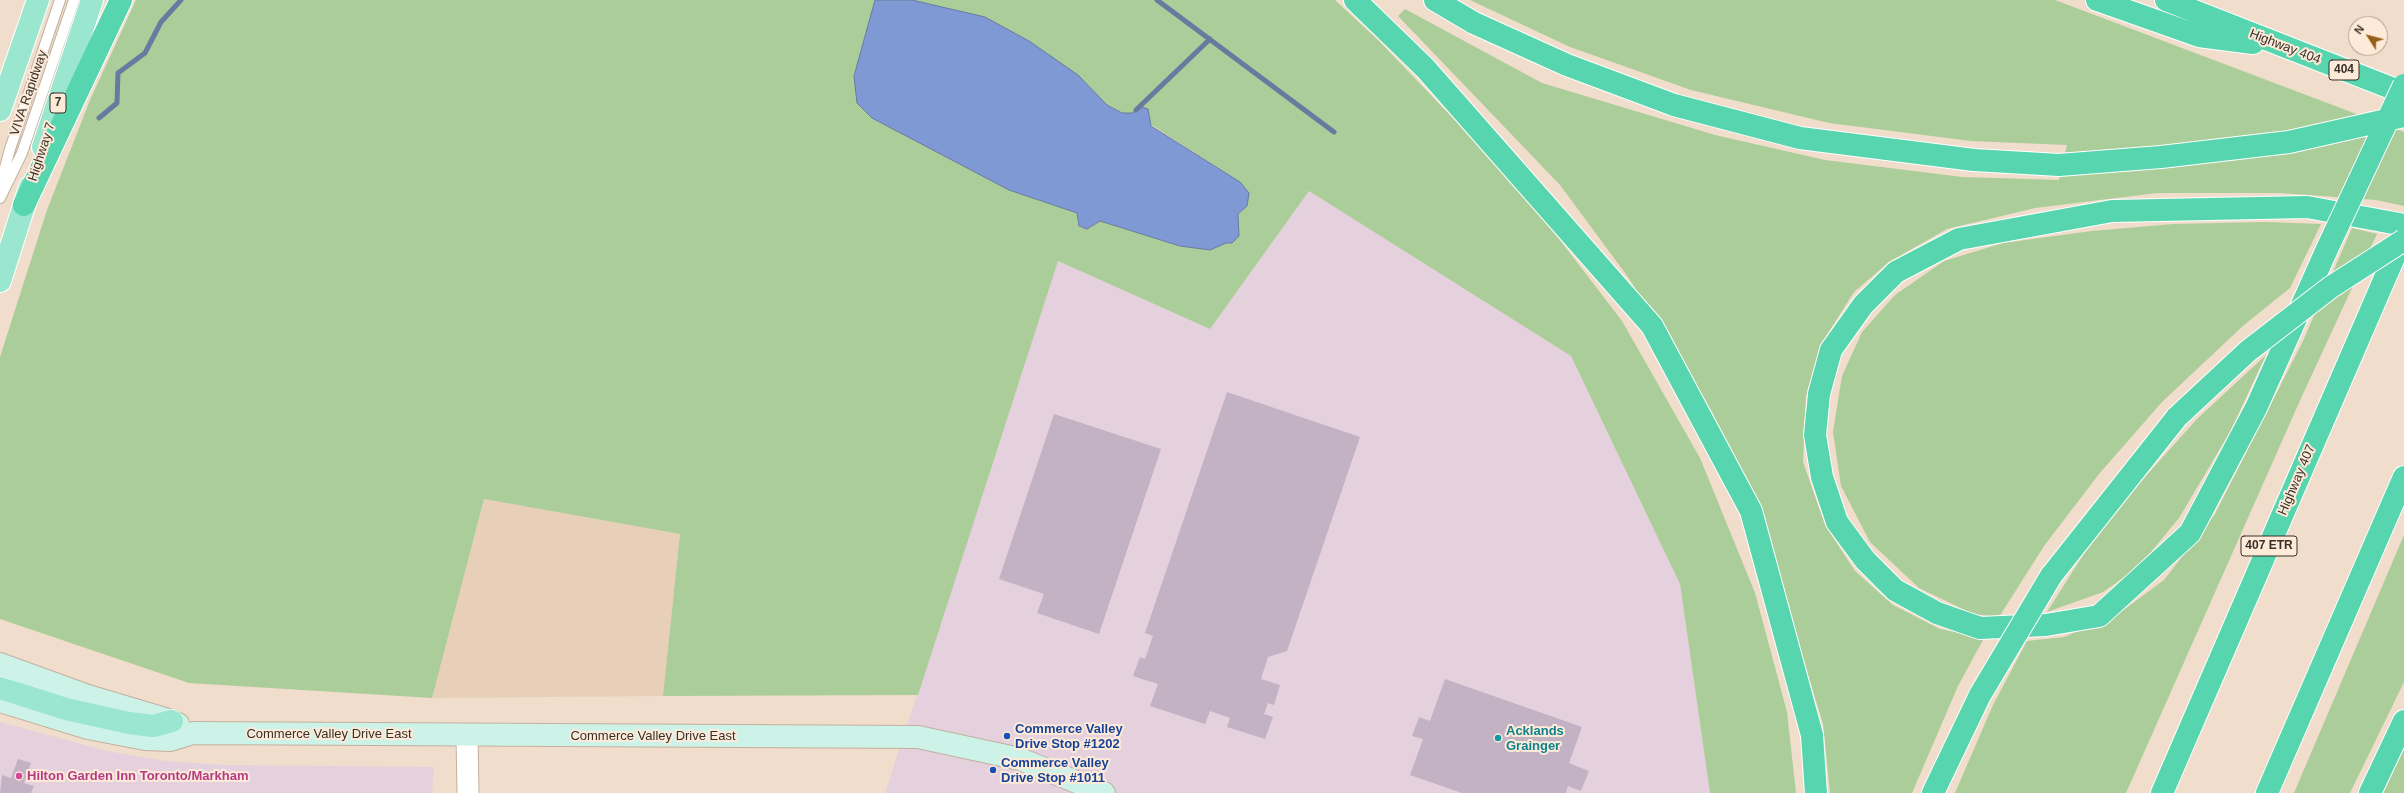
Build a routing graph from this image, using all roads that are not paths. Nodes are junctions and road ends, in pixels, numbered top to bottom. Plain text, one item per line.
1 (38, 0) edge
2 (60, 0) edge
3 (74, 0) edge
4 (92, 0) edge
5 (121, 0) edge
6 (1355, 0) edge
7 (1435, 0) edge
8 (2097, 0) edge
9 (2166, 0) edge
10 (2284, 47) junction
11 (2404, 85) edge
12 (2404, 93) edge
13 (0, 110) edge
14 (2404, 116) edge
15 (0, 186) edge
16 (0, 198) edge
17 (24, 205) junction
18 (2404, 225) edge
19 (2404, 234) edge
20 (2404, 240) edge
21 (0, 281) edge
22 (2404, 477) edge
23 (0, 664) edge
24 (0, 688) edge
25 (0, 701) edge
26 (172, 721) junction
27 (2404, 721) edge
28 (193, 733) junction
29 (468, 735) junction
30 (468, 793) edge
31 (1104, 793) edge
32 (1816, 793) edge
33 (1933, 793) edge
34 (2162, 793) edge
35 (2267, 793) edge
36 (2370, 793) edge

1 - 13 main road
2 - 15 lane, VIVA Rapidway
3 - 16 lane, VIVA Rapidway
4 - 17 main road, Highway 7 / 7
5 - 17 highway
6 - 32 highway
7 - 14 highway, bridge
8 - 10 highway
9 - 10 highway, Highway 404 / 404
10 - 12 highway, Highway 404 / 404
11 - 18 highway, bridge
17 - 21 main road, Highway 7 / 7
19 - 34 highway, Highway 407 / 407 ETR, bridge
20 - 33 highway, bridge
22 - 35 highway
23 - 26 street, Commerce Valley Drive East
24 - 26 main road
25 - 28 street, Commerce Valley Drive East
26 - 28 street, Commerce Valley Drive East
27 - 36 highway
28 - 29 street, Commerce Valley Drive East
29 - 30 street
29 - 31 street, Commerce Valley Drive East

